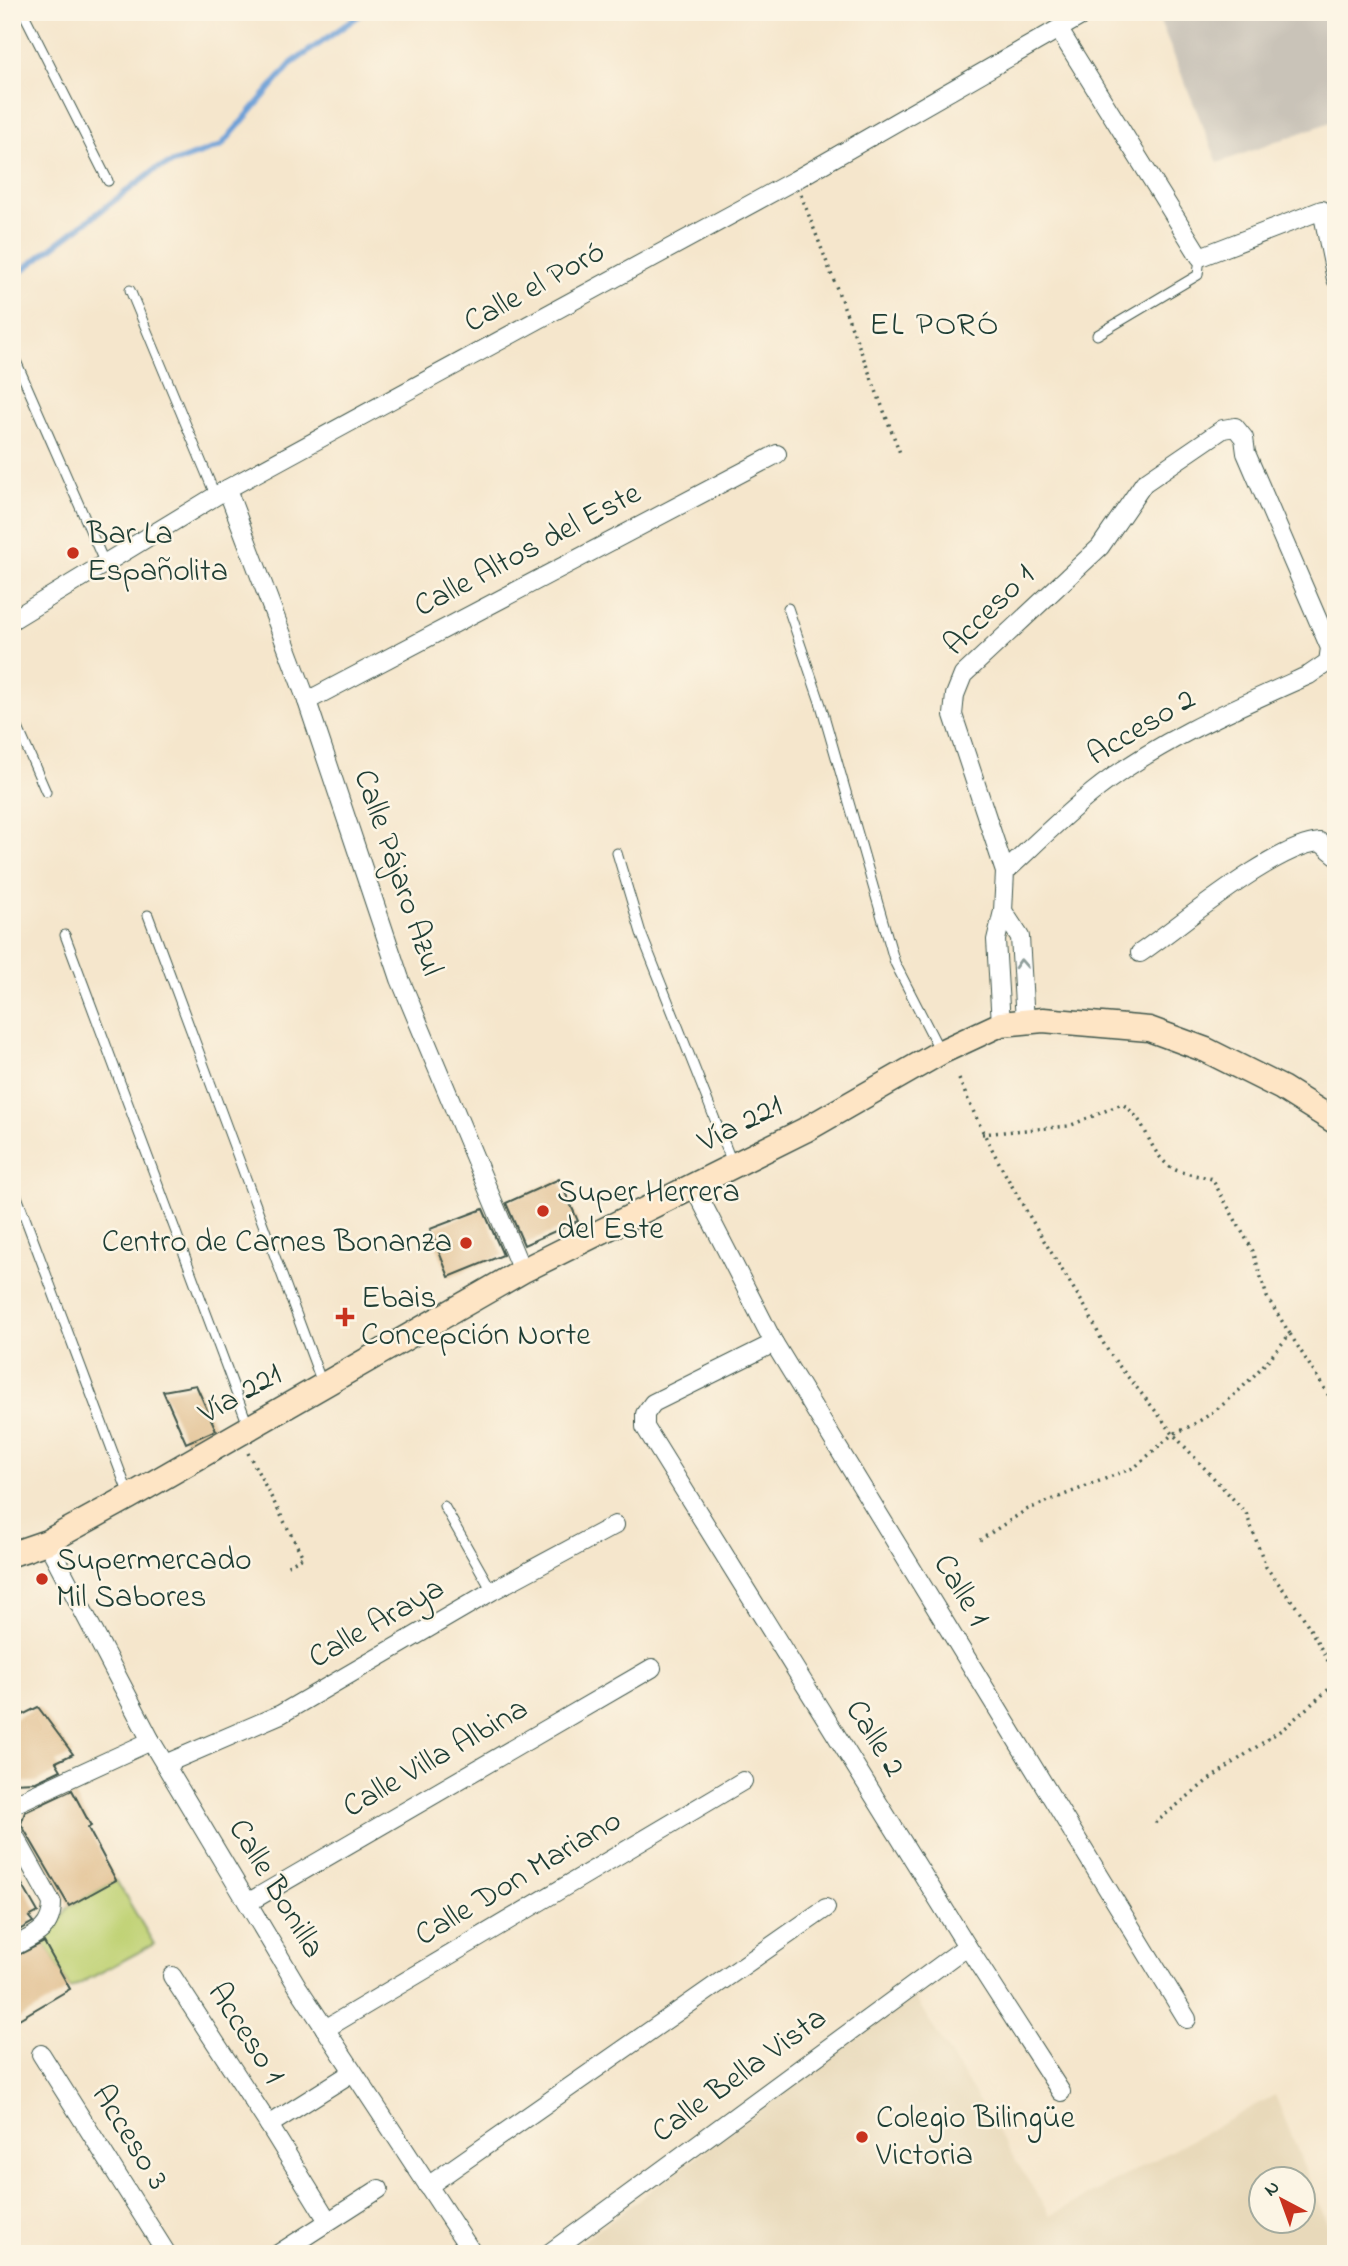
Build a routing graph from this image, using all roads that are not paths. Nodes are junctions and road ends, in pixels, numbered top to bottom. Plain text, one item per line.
1 (23, 12) edge
2 (1088, 12) edge
3 (1059, 30) junction
4 (108, 181) dead end
5 (1329, 209) edge
6 (1200, 257) junction
7 (1336, 279) edge
8 (130, 290) dead end
9 (1097, 335) dead end
10 (12, 352) edge
11 (777, 454) dead end
12 (221, 493) junction
13 (105, 564) junction
14 (788, 608) dead end
15 (12, 620) edge
16 (1328, 662) joint
17 (307, 701) junction
18 (12, 714) edge
19 (46, 792) dead end
20 (617, 853) dead end
21 (1336, 855) edge
22 (1005, 872) junction
23 (148, 915) dead end
24 (65, 935) dead end
25 (1140, 953) dead end
26 (1013, 1023) junction
27 (941, 1052) junction
28 (1336, 1122) edge
29 (734, 1167) junction
30 (12, 1183) edge
31 (694, 1187) junction
32 (522, 1271) junction
33 (774, 1343) junction
34 (323, 1386) junction
35 (244, 1433) junction
36 (129, 1497) junction
37 (444, 1506) dead end
38 (615, 1525) dead end
39 (47, 1542) junction
40 (12, 1554) edge
41 (492, 1591) junction
42 (652, 1668) dead end
43 (151, 1741) junction
44 (165, 1764) junction
45 (743, 1781) dead end
46 (12, 1805) edge
47 (12, 1831) edge
48 (249, 1902) junction
49 (826, 1908) dead end
50 (967, 1946) junction
51 (12, 1947) edge
52 (172, 1976) dead end
53 (1187, 2020) dead end
54 (325, 2029) junction
55 (41, 2054) dead end
56 (353, 2072) junction
57 (1061, 2092) dead end
58 (269, 2125) junction
59 (428, 2186) junction
60 (379, 2189) dead end
61 (328, 2221) junction
62 (167, 2254) edge
63 (278, 2254) edge
64 (473, 2254) edge
65 (548, 2254) edge

1 - 4 lane
2 - 3 street, Calle el Poró
3 - 6 street
3 - 12 street, Calle el Poró
5 - 6 street
5 - 7 street
6 - 9 lane
8 - 12 lane
10 - 13 lane
11 - 17 street, Calle Altos del Este
12 - 13 street, Calle el Poró
12 - 17 street, Calle Pájaro Azul
13 - 15 street, Calle el Poró
14 - 27 lane
16 - 22 street, Acceso 2
16 - 22 street, Acceso 1
17 - 32 street, Calle Pájaro Azul
18 - 19 lane
20 - 29 lane
21 - 25 street
22 - 26 street, Acceso 1
23 - 34 lane
24 - 35 lane
26 - 27 main road, Vía 221
26 - 28 main road, Vía 221
27 - 29 main road, Vía 221
29 - 31 main road, Vía 221
30 - 36 lane
31 - 32 main road, Vía 221
31 - 33 street, Calle 1
32 - 34 main road, Vía 221
33 - 50 street, Calle 2
33 - 53 street, Calle 1
34 - 35 main road, Vía 221
35 - 36 main road, Vía 221
36 - 39 main road, Vía 221
37 - 41 lane
38 - 41 street, Calle Araya
39 - 40 main road, Vía 221
39 - 43 street, Calle Bonilla
41 - 44 street, Calle Araya
42 - 48 street, Calle Villa Albina
43 - 44 street, Calle Bonilla
43 - 46 street
44 - 48 street, Calle Bonilla
45 - 54 street, Calle Don Mariano
47 - 51 street
48 - 54 street, Calle Bonilla
49 - 59 street
50 - 57 street, Calle 2
50 - 65 street, Calle Bella Vista
52 - 58 street, Acceso 1
54 - 56 street, Calle Bonilla
55 - 62 street, Acceso 3
56 - 58 street, Acceso 1
56 - 59 street, Calle Bonilla
58 - 61 street, Acceso 1
59 - 64 street, Calle Bonilla
60 - 61 street
61 - 63 street

